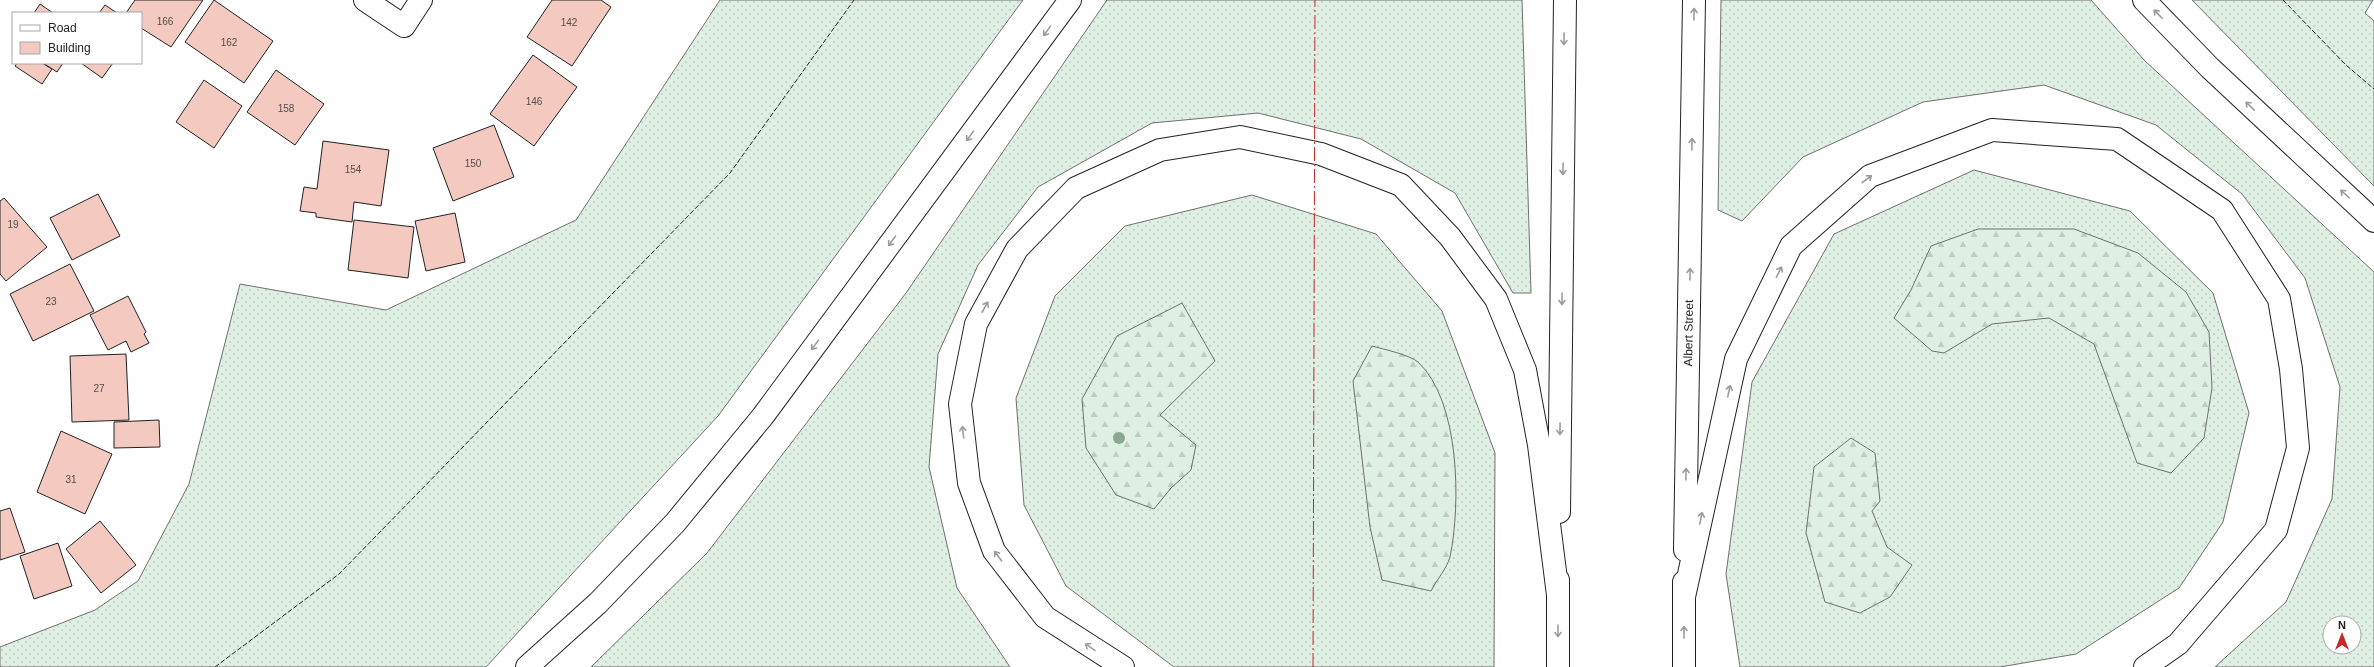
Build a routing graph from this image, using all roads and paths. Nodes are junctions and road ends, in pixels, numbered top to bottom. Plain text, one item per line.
1 (365, 0) edge
2 (421, 0) edge
3 (1070, 0) edge
4 (1565, 0) edge
5 (1694, 0) edge
6 (2144, 0) edge
7 (2374, 220) edge
8 (1558, 595) junction
9 (1684, 597) junction
10 (527, 667) edge
11 (1123, 667) edge
12 (1558, 667) edge
13 (1684, 667) edge
14 (2145, 667) edge

1 - 2 main road
3 -> 10 main road
4 -> 8 main road
9 -> 5 main road, Albert Street
7 -> 6 main road
11 -> 8 main road
8 -> 12 main road
13 -> 9 main road, Albert Street
9 -> 14 main road

